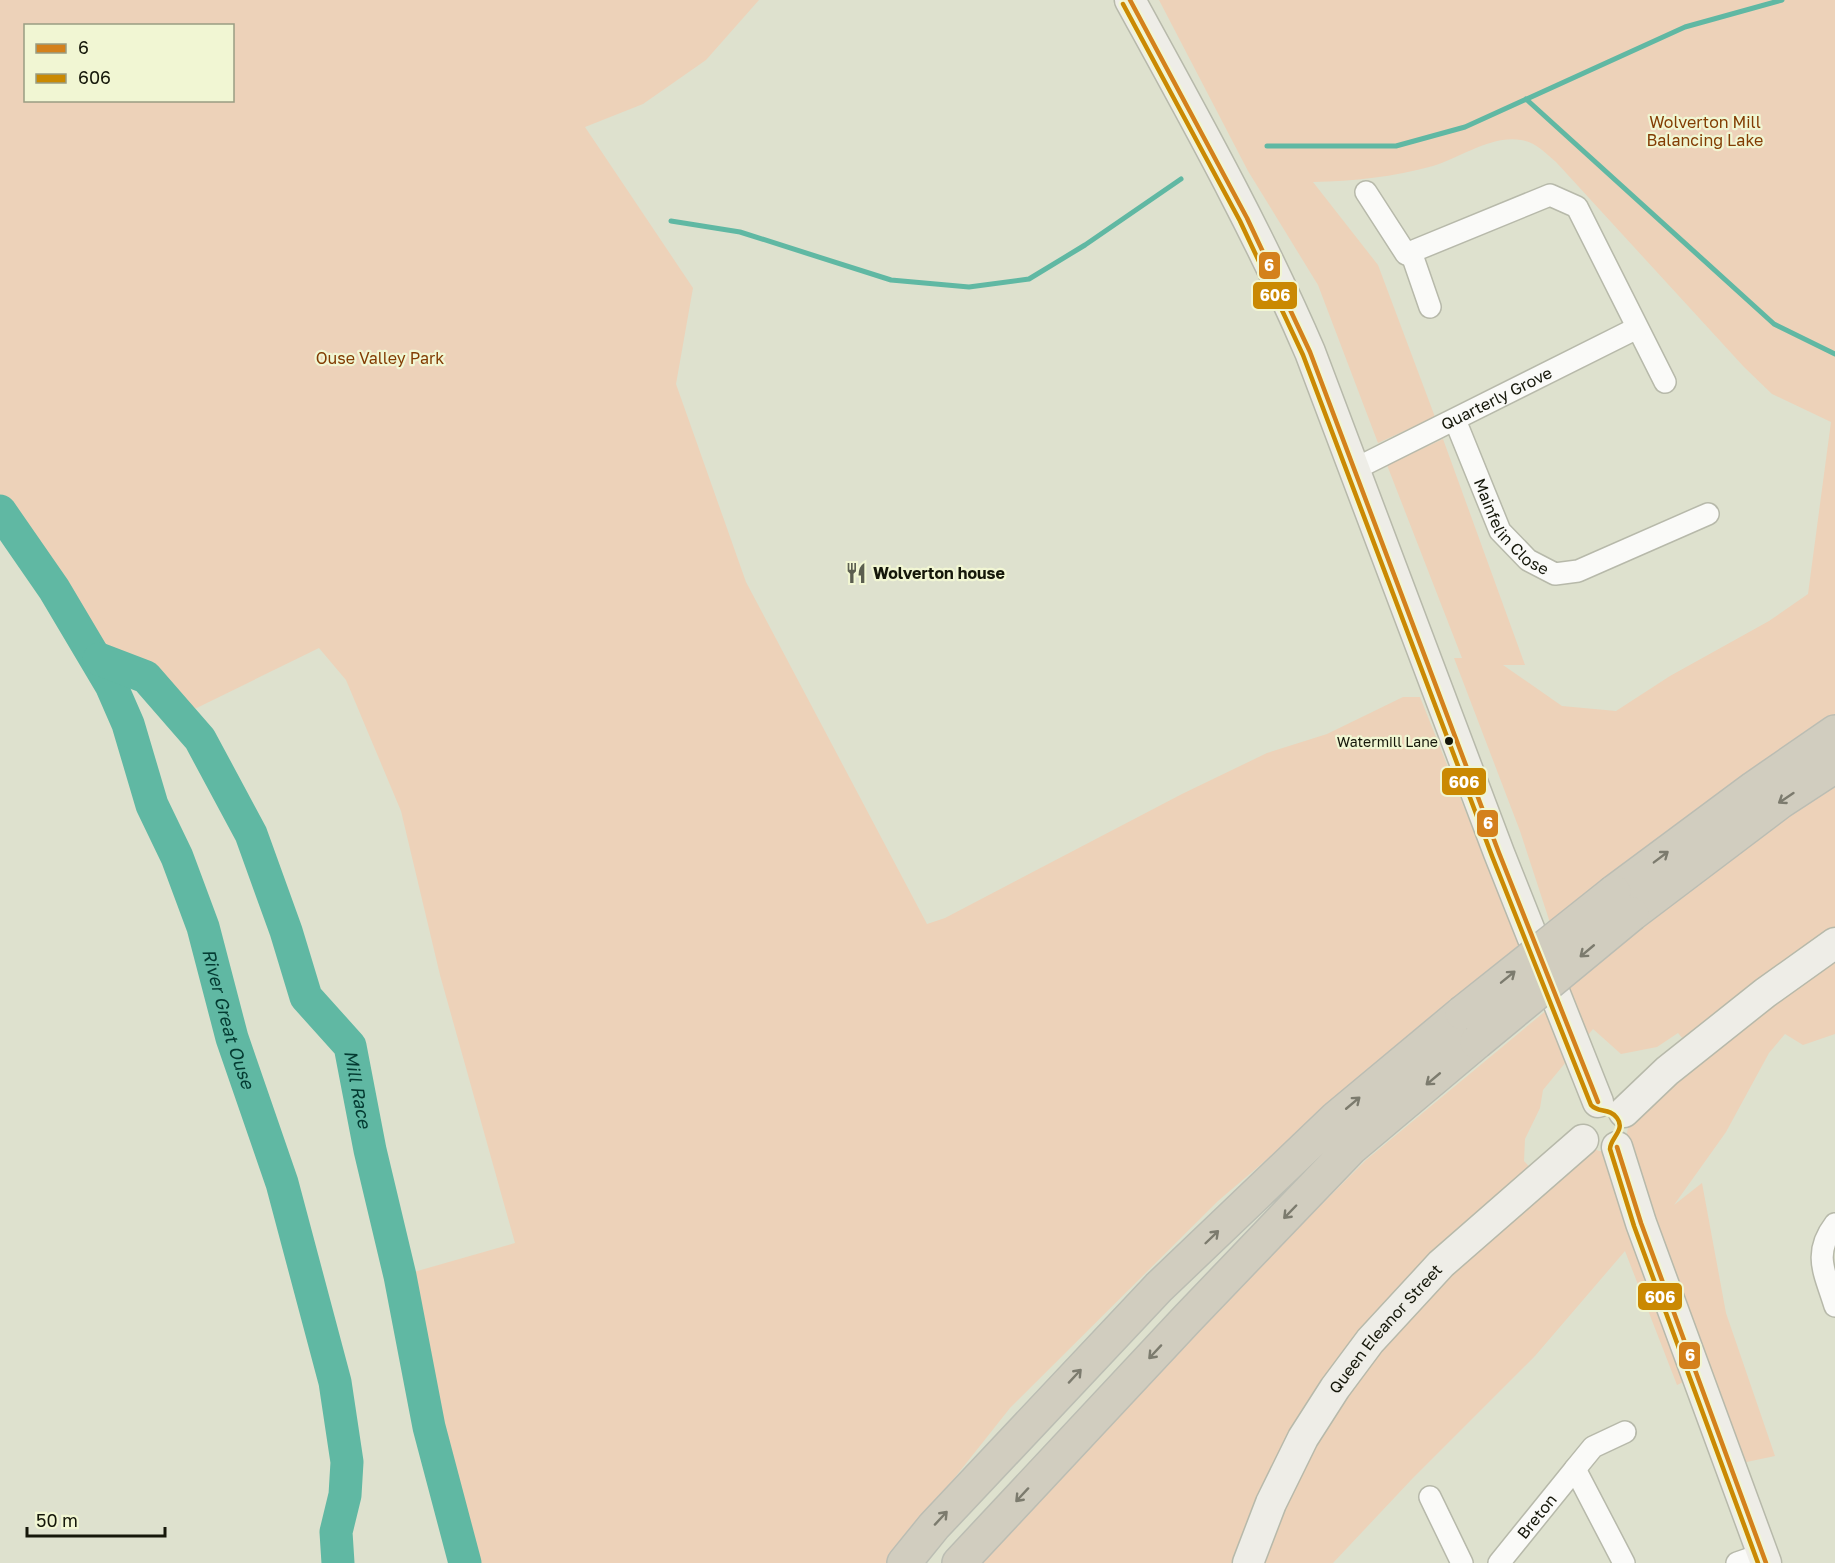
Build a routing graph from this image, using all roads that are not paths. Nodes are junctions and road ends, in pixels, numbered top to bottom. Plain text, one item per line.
1 (1130, 0) edge
2 (1366, 192) dead end
3 (1411, 252) junction
4 (1430, 306) dead end
5 (1637, 328) junction
6 (1665, 382) dead end
7 (1455, 420) junction
8 (1355, 469) junction
9 (1708, 514) dead end
10 (1835, 732) edge
11 (1835, 766) edge
12 (1623, 903) junction
13 (1835, 943) edge
14 (1611, 1107) junction
15 (1583, 1140) junction
16 (1617, 1147) junction
17 (1835, 1224) edge
18 (1835, 1306) edge
19 (1625, 1432) dead end
20 (1575, 1468) junction
21 (1430, 1497) dead end
22 (1755, 1560) edge
23 (904, 1563) edge
24 (959, 1563) edge
25 (1248, 1563) edge
26 (1462, 1563) edge
27 (1499, 1563) edge
28 (1624, 1563) edge

1 - 8 street
2 - 3 street
3 - 4 street
3 - 5 street
5 - 6 street
5 - 7 street, Quarterly Grove
7 - 8 street, Quarterly Grove
7 - 9 street, Mainfelin Close
8 - 14 street
12 -> 10 highway
11 -> 12 highway
23 -> 12 highway, bridge
12 -> 24 highway, bridge
13 - 14 street
14 - 15 street
14 - 16 street
15 - 16 street
15 - 25 street, Queen Eleanor Street
16 - 22 street
17 - 18 street
19 - 20 street, Breton
20 - 27 street, Breton
20 - 28 street
21 - 26 street

